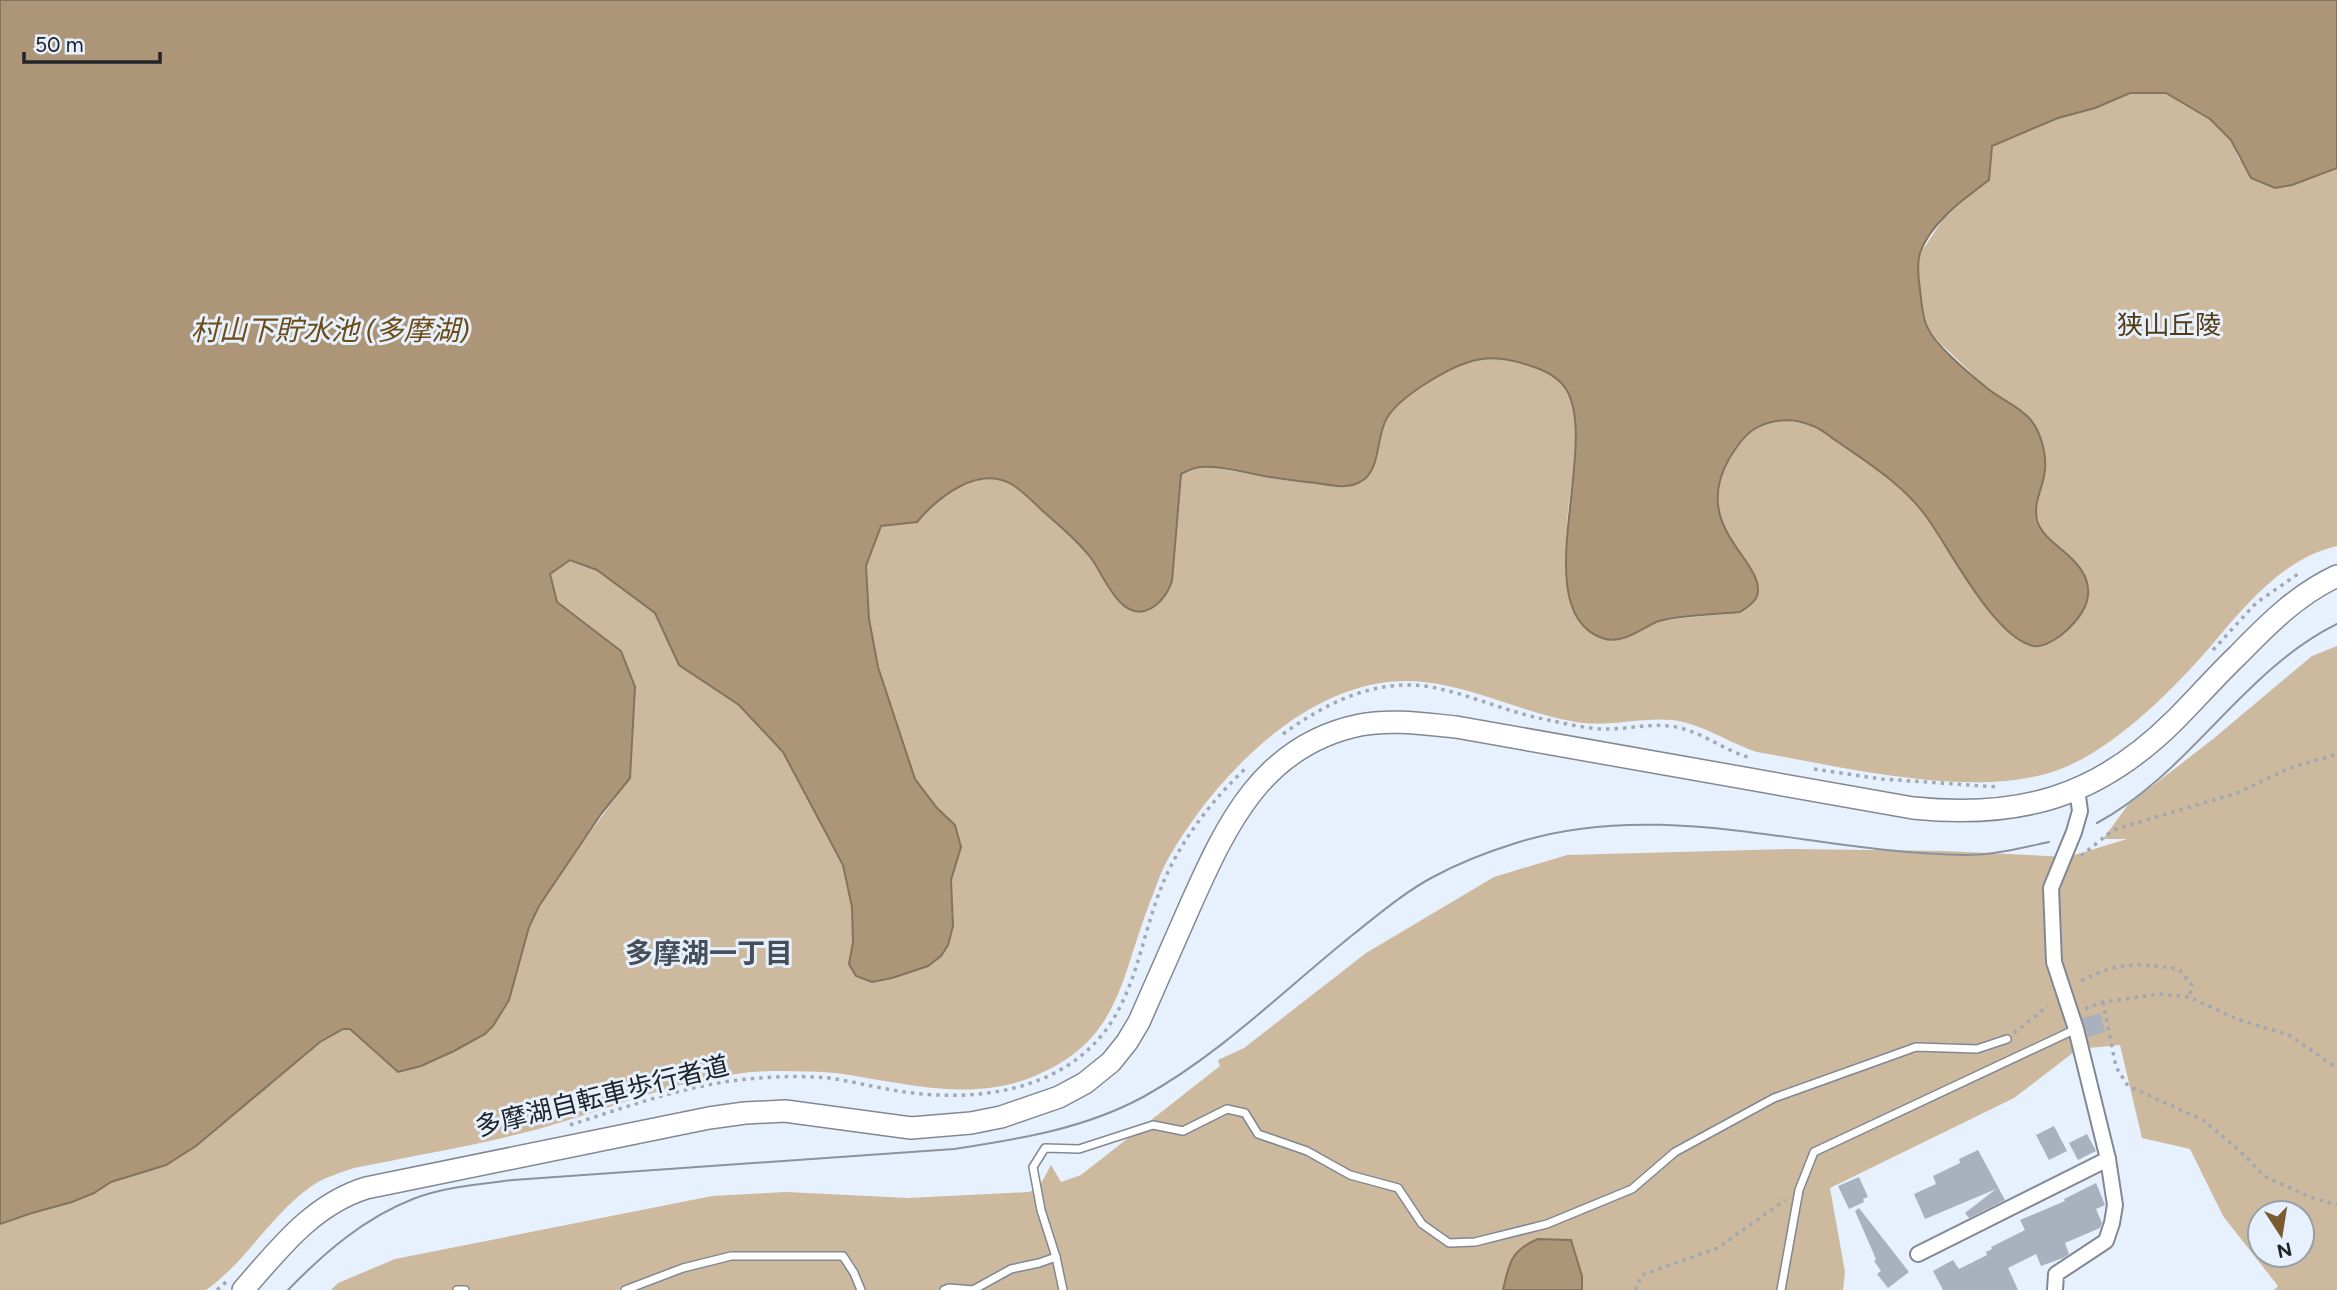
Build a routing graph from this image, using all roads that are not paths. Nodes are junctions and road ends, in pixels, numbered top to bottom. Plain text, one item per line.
1 (2337, 576) edge
2 (2077, 789) junction
3 (2076, 1029) junction
4 (2007, 1039) dead end
5 (2108, 1159) junction
6 (1918, 1254) dead end
7 (1056, 1257) junction
8 (236, 1285) edge
9 (457, 1290) edge
10 (465, 1290) edge
11 (625, 1290) edge
12 (861, 1290) edge
13 (944, 1290) edge
14 (973, 1290) edge
15 (1063, 1290) edge
16 (1781, 1290) edge
17 (2055, 1290) edge

1 - 2 street
2 - 3 street
2 - 8 street
3 - 5 street
3 - 16 lane
4 - 7 lane
5 - 6 street
5 - 17 street
7 - 14 lane
7 - 15 lane
9 - 10 lane
11 - 12 lane
13 - 14 lane

